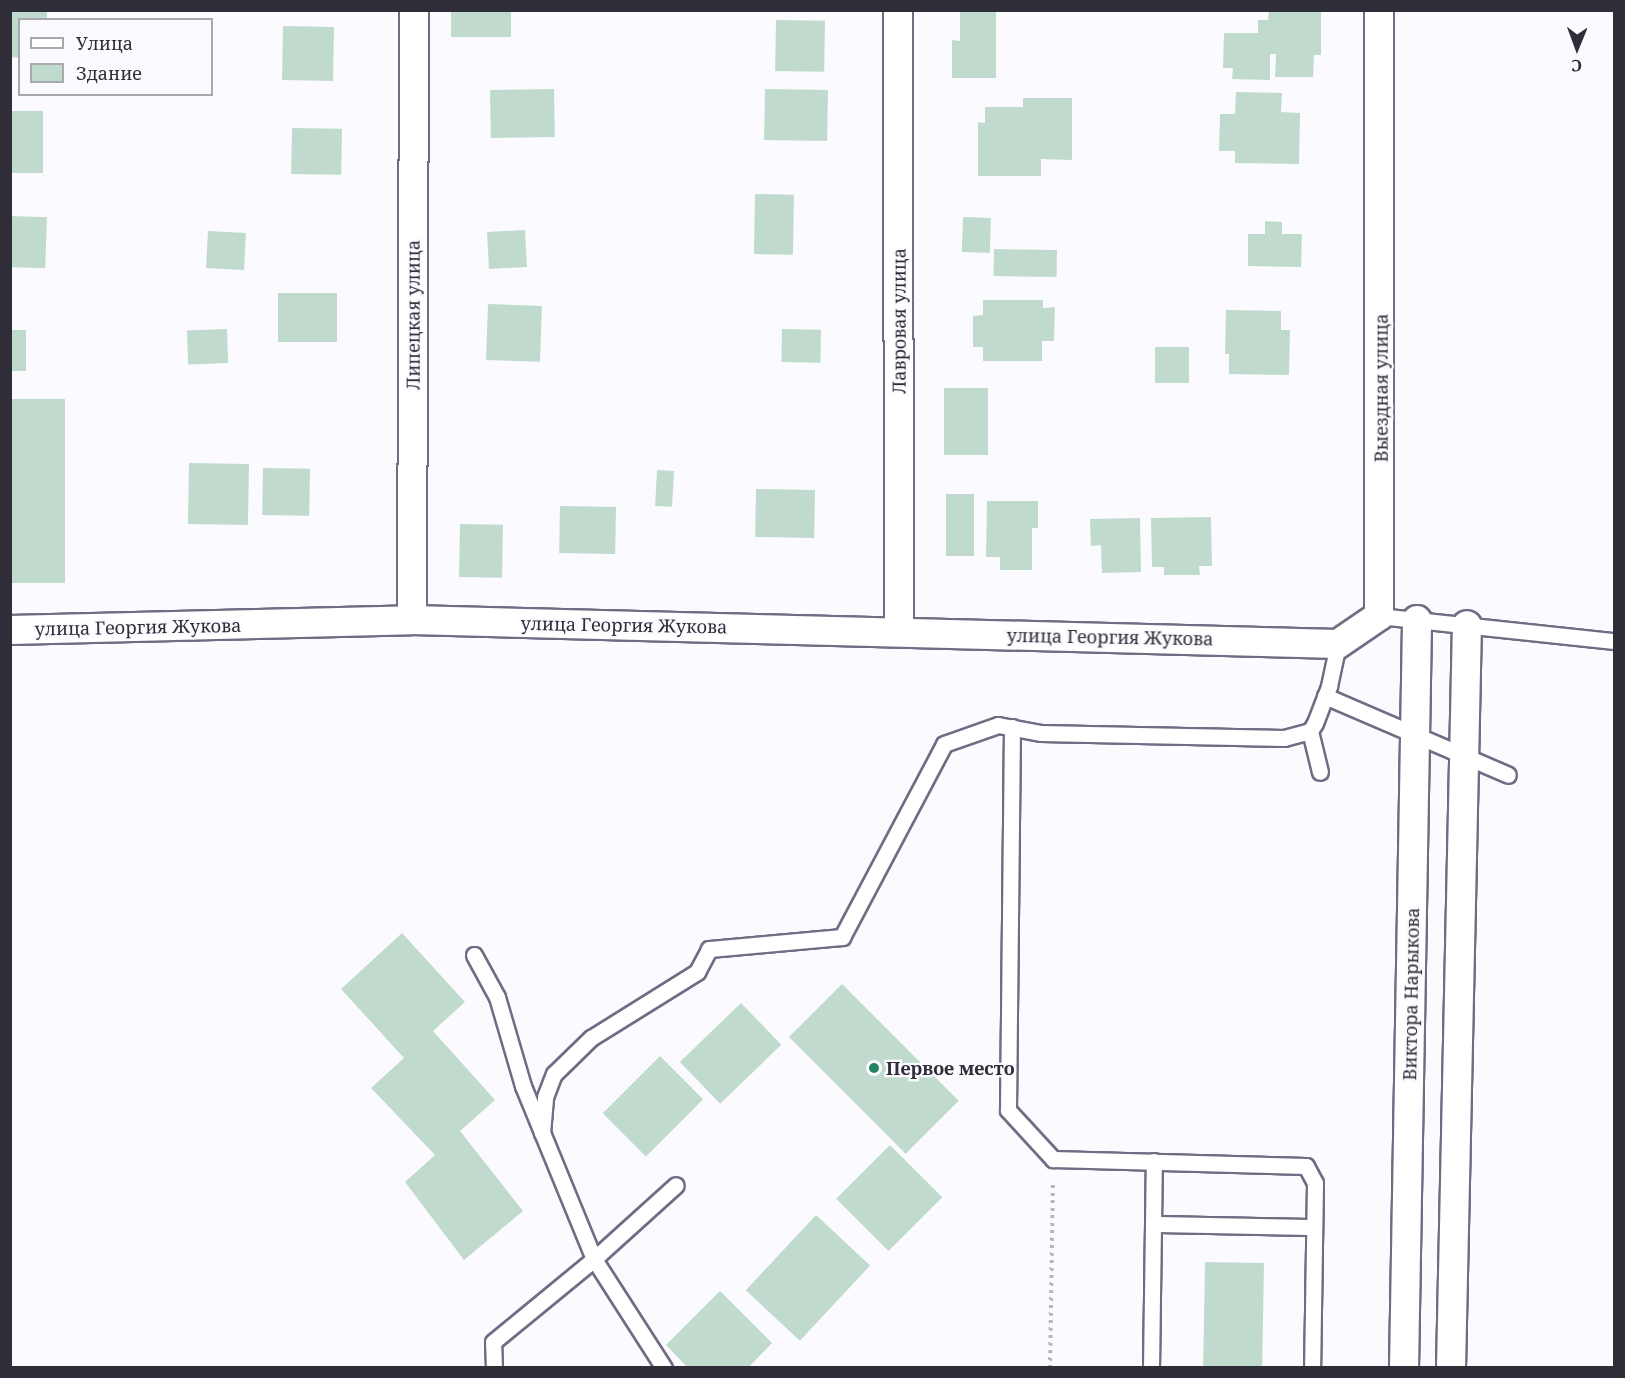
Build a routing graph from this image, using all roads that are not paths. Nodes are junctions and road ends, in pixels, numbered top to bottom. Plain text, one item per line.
1 (414, 10) edge
2 (898, 10) edge
3 (1379, 10) edge
4 (1378, 616) junction
5 (412, 620) junction
6 (1417, 620) junction
7 (1467, 625) junction
8 (10, 630) edge
9 (899, 631) junction
10 (1614, 641) edge
11 (1338, 644) junction
12 (1325, 696) junction
13 (1012, 727) junction
14 (1310, 731) junction
15 (1415, 735) junction
16 (1464, 756) junction
17 (1320, 772) dead end
18 (1508, 775) dead end
19 (474, 955) dead end
20 (542, 1133) junction
21 (1154, 1161) junction
22 (676, 1185) dead end
23 (1154, 1224) junction
24 (1314, 1227) junction
25 (594, 1259) junction
26 (494, 1368) edge
27 (664, 1368) edge
28 (1151, 1368) edge
29 (1312, 1368) edge
30 (1404, 1368) edge
31 (1451, 1368) edge

1 - 5 street, Липецкая улица
2 - 9 street, Лавровая улица
3 - 4 street, Выездная улица
4 - 6 lane
4 - 11 street
5 - 8 street, улица Георгия Жукова
5 - 9 street, улица Георгия Жукова
6 - 7 lane
6 - 15 street, Виктора Нарыкова
7 - 10 lane
7 - 16 street
9 - 11 street, улица Георгия Жукова
11 - 12 lane
12 - 14 lane
12 - 15 lane
13 - 14 lane
13 - 20 lane
13 - 21 lane
14 - 17 lane
15 - 16 lane
15 - 30 street, Виктора Нарыкова
16 - 18 lane
16 - 31 street
19 - 20 lane
20 - 25 lane
21 - 23 lane
21 - 24 lane
22 - 25 lane
23 - 24 lane
23 - 28 lane
24 - 29 lane
25 - 26 lane
25 - 27 lane

